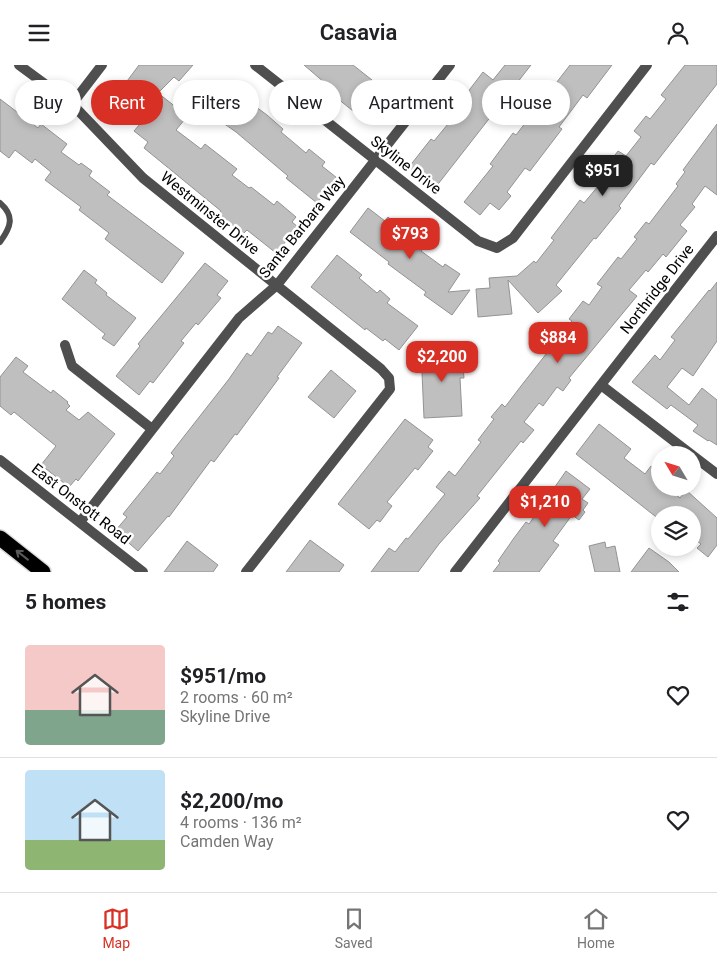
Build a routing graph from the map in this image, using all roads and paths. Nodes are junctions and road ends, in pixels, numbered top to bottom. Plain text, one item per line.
1 (19, 65) edge
2 (102, 65) edge
3 (256, 65) edge
4 (450, 65) edge
5 (647, 65) edge
6 (39, 80) edge
7 (81, 92) edge
8 (81, 113) edge
9 (375, 160) junction
10 (0, 203) edge
11 (717, 236) edge
12 (0, 242) edge
13 (277, 285) junction
14 (65, 345) dead end
15 (601, 385) junction
16 (152, 429) junction
17 (680, 446) edge
18 (0, 460) edge
19 (701, 462) edge
20 (717, 474) edge
21 (80, 522) junction
22 (0, 538) edge
23 (43, 572) edge
24 (143, 572) edge
25 (246, 572) edge
26 (455, 572) edge

1 - 6 street, Westminster Drive
2 - 7 street
3 - 9 street, Skyline Drive
4 - 9 street, Santa Barbara Way
5 - 9 street, Skyline Drive
8 - 13 street, Westminster Drive
9 - 13 street, Santa Barbara Way
10 - 12 lane
11 - 15 street, Northridge Drive
13 - 16 street, Santa Barbara Way
13 - 25 street, Westminster Drive
14 - 16 street
15 - 17 street
15 - 26 street, Northridge Drive
16 - 21 street, Santa Barbara Way
18 - 21 street, East Onstott Road
19 - 20 street
21 - 24 street, East Onstott Road
23 -> 22 highway

